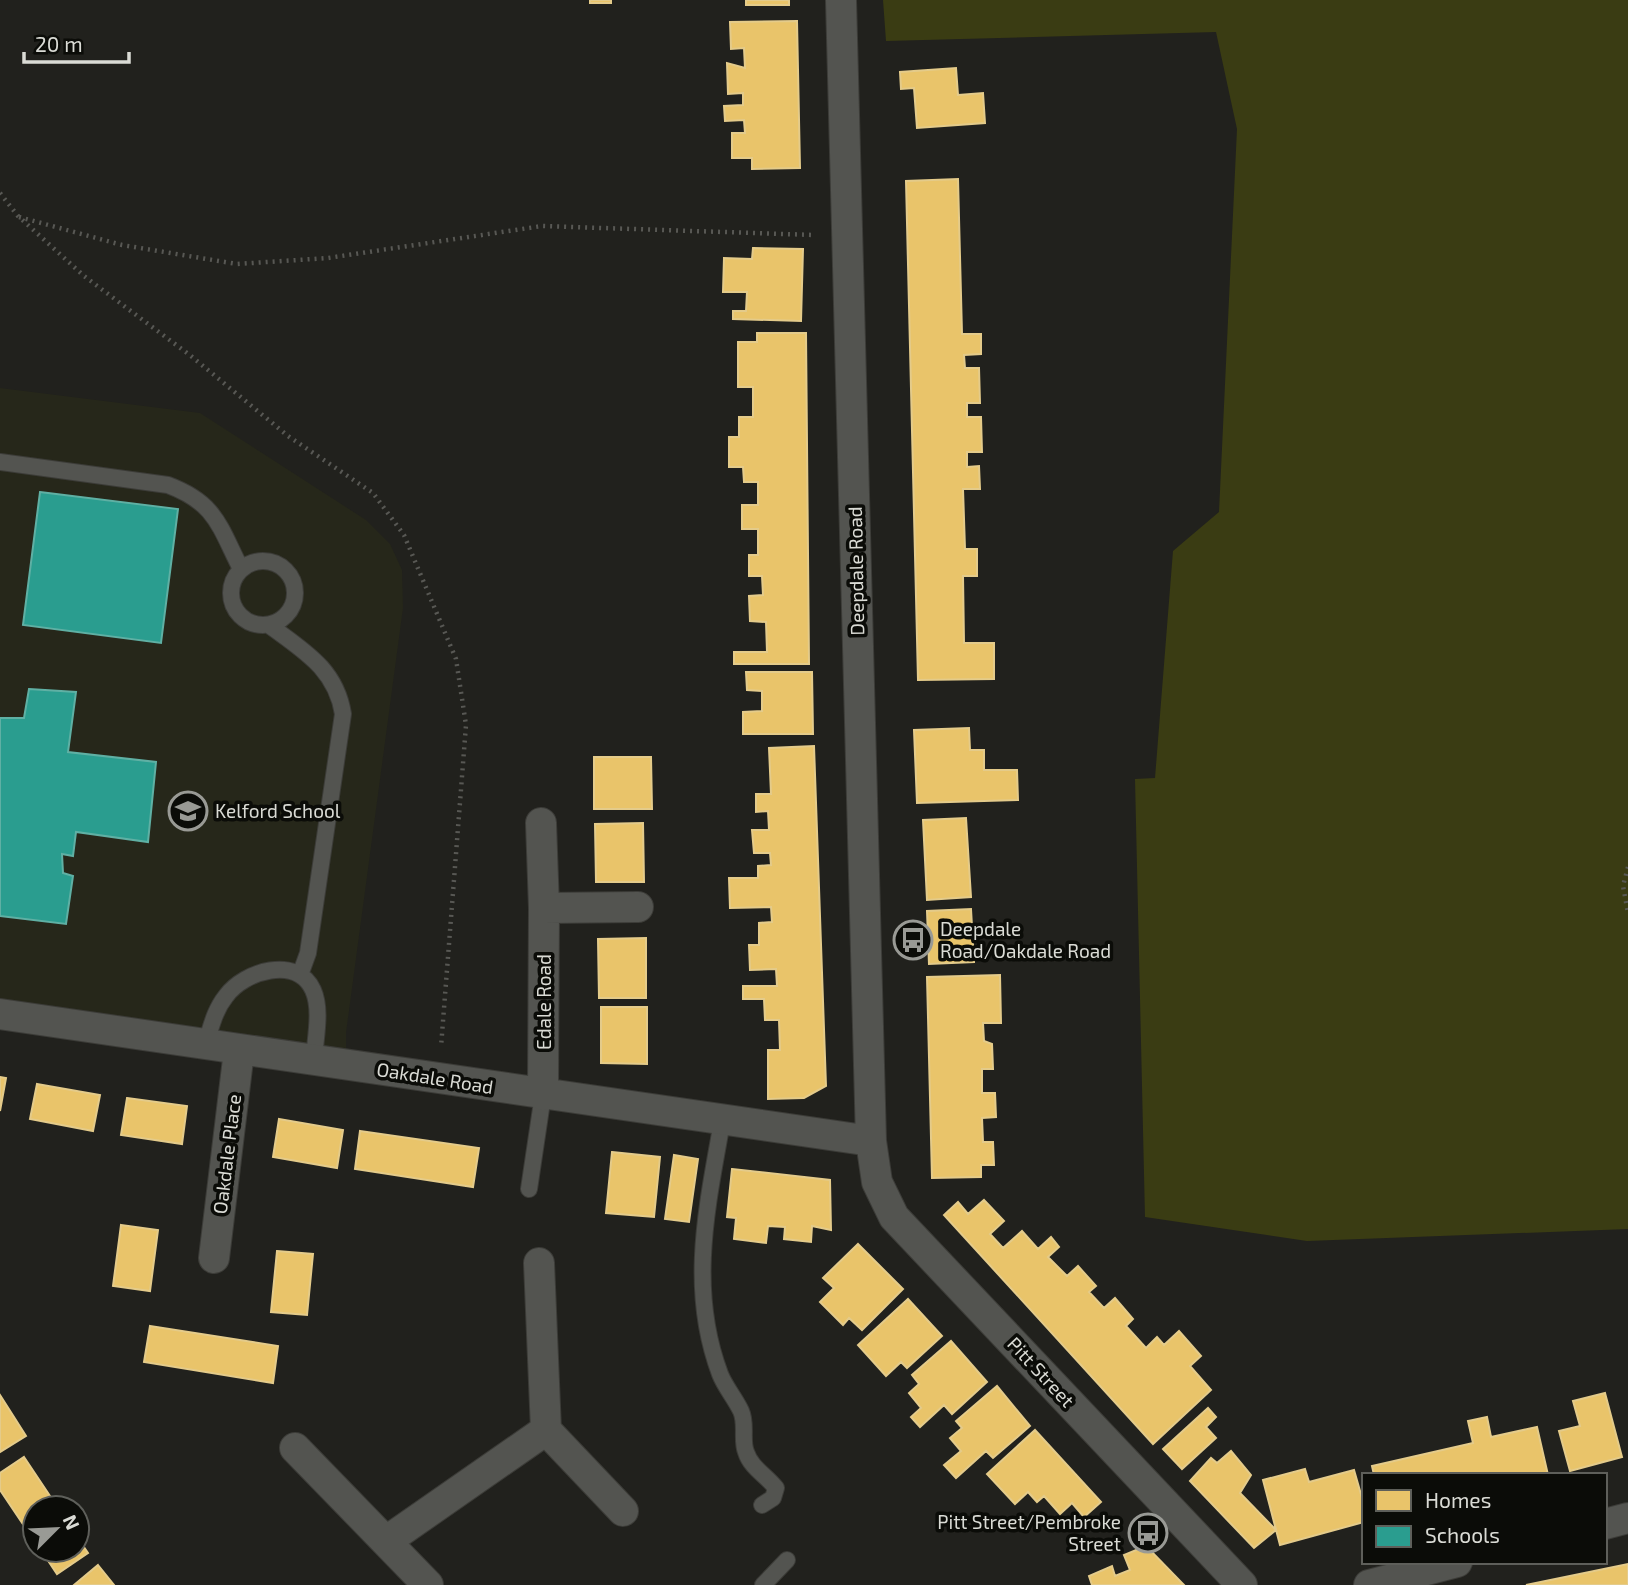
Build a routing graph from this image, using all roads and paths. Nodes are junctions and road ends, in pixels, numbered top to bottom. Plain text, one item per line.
1 (841, 0) edge
2 (0, 193) edge
3 (18, 216) junction
4 (847, 236) junction
5 (0, 462) edge
6 (241, 569) junction
7 (269, 625) junction
8 (541, 823) dead end
9 (1628, 867) edge
10 (638, 907) dead end
11 (544, 908) junction
12 (1628, 913) edge
13 (300, 975) junction
14 (0, 1014) edge
15 (205, 1046) junction
16 (239, 1051) junction
17 (314, 1060) junction
18 (439, 1079) junction
19 (543, 1095) junction
20 (722, 1122) junction
21 (871, 1141) junction
22 (529, 1189) dead end
23 (214, 1258) dead end
24 (539, 1264) dead end
25 (546, 1430) junction
26 (295, 1448) dead end
27 (762, 1505) dead end
28 (623, 1511) dead end
29 (1628, 1518) edge
30 (1607, 1523) edge
31 (388, 1540) junction
32 (787, 1560) dead end
33 (1449, 1564) edge
34 (428, 1585) edge
35 (763, 1585) edge
36 (1242, 1585) edge
37 (1369, 1585) edge

1 - 4 street, Deepdale Road
2 - 3 path
3 - 4 path
3 - 18 path
4 - 21 street, Deepdale Road
5 - 6 lane
6 - 7 lane
6 - 7 lane
7 - 13 lane
8 - 11 street, Edale Road
9 - 12 path
10 - 11 street
11 - 19 street, Edale Road
13 - 15 lane
13 - 17 lane
14 - 15 street, Oakdale Road
15 - 16 street, Oakdale Road
16 - 17 street, Oakdale Road
16 - 23 street, Oakdale Place
17 - 18 street, Oakdale Road
18 - 19 street, Oakdale Road
19 - 20 street, Oakdale Road
19 - 22 lane
20 - 21 street, Oakdale Road
20 - 27 lane
21 - 36 street, Pitt Street
24 - 25 street
25 - 28 street
25 - 31 street
26 - 31 street
29 - 30 street
31 - 34 street
32 - 35 lane
33 - 37 street

